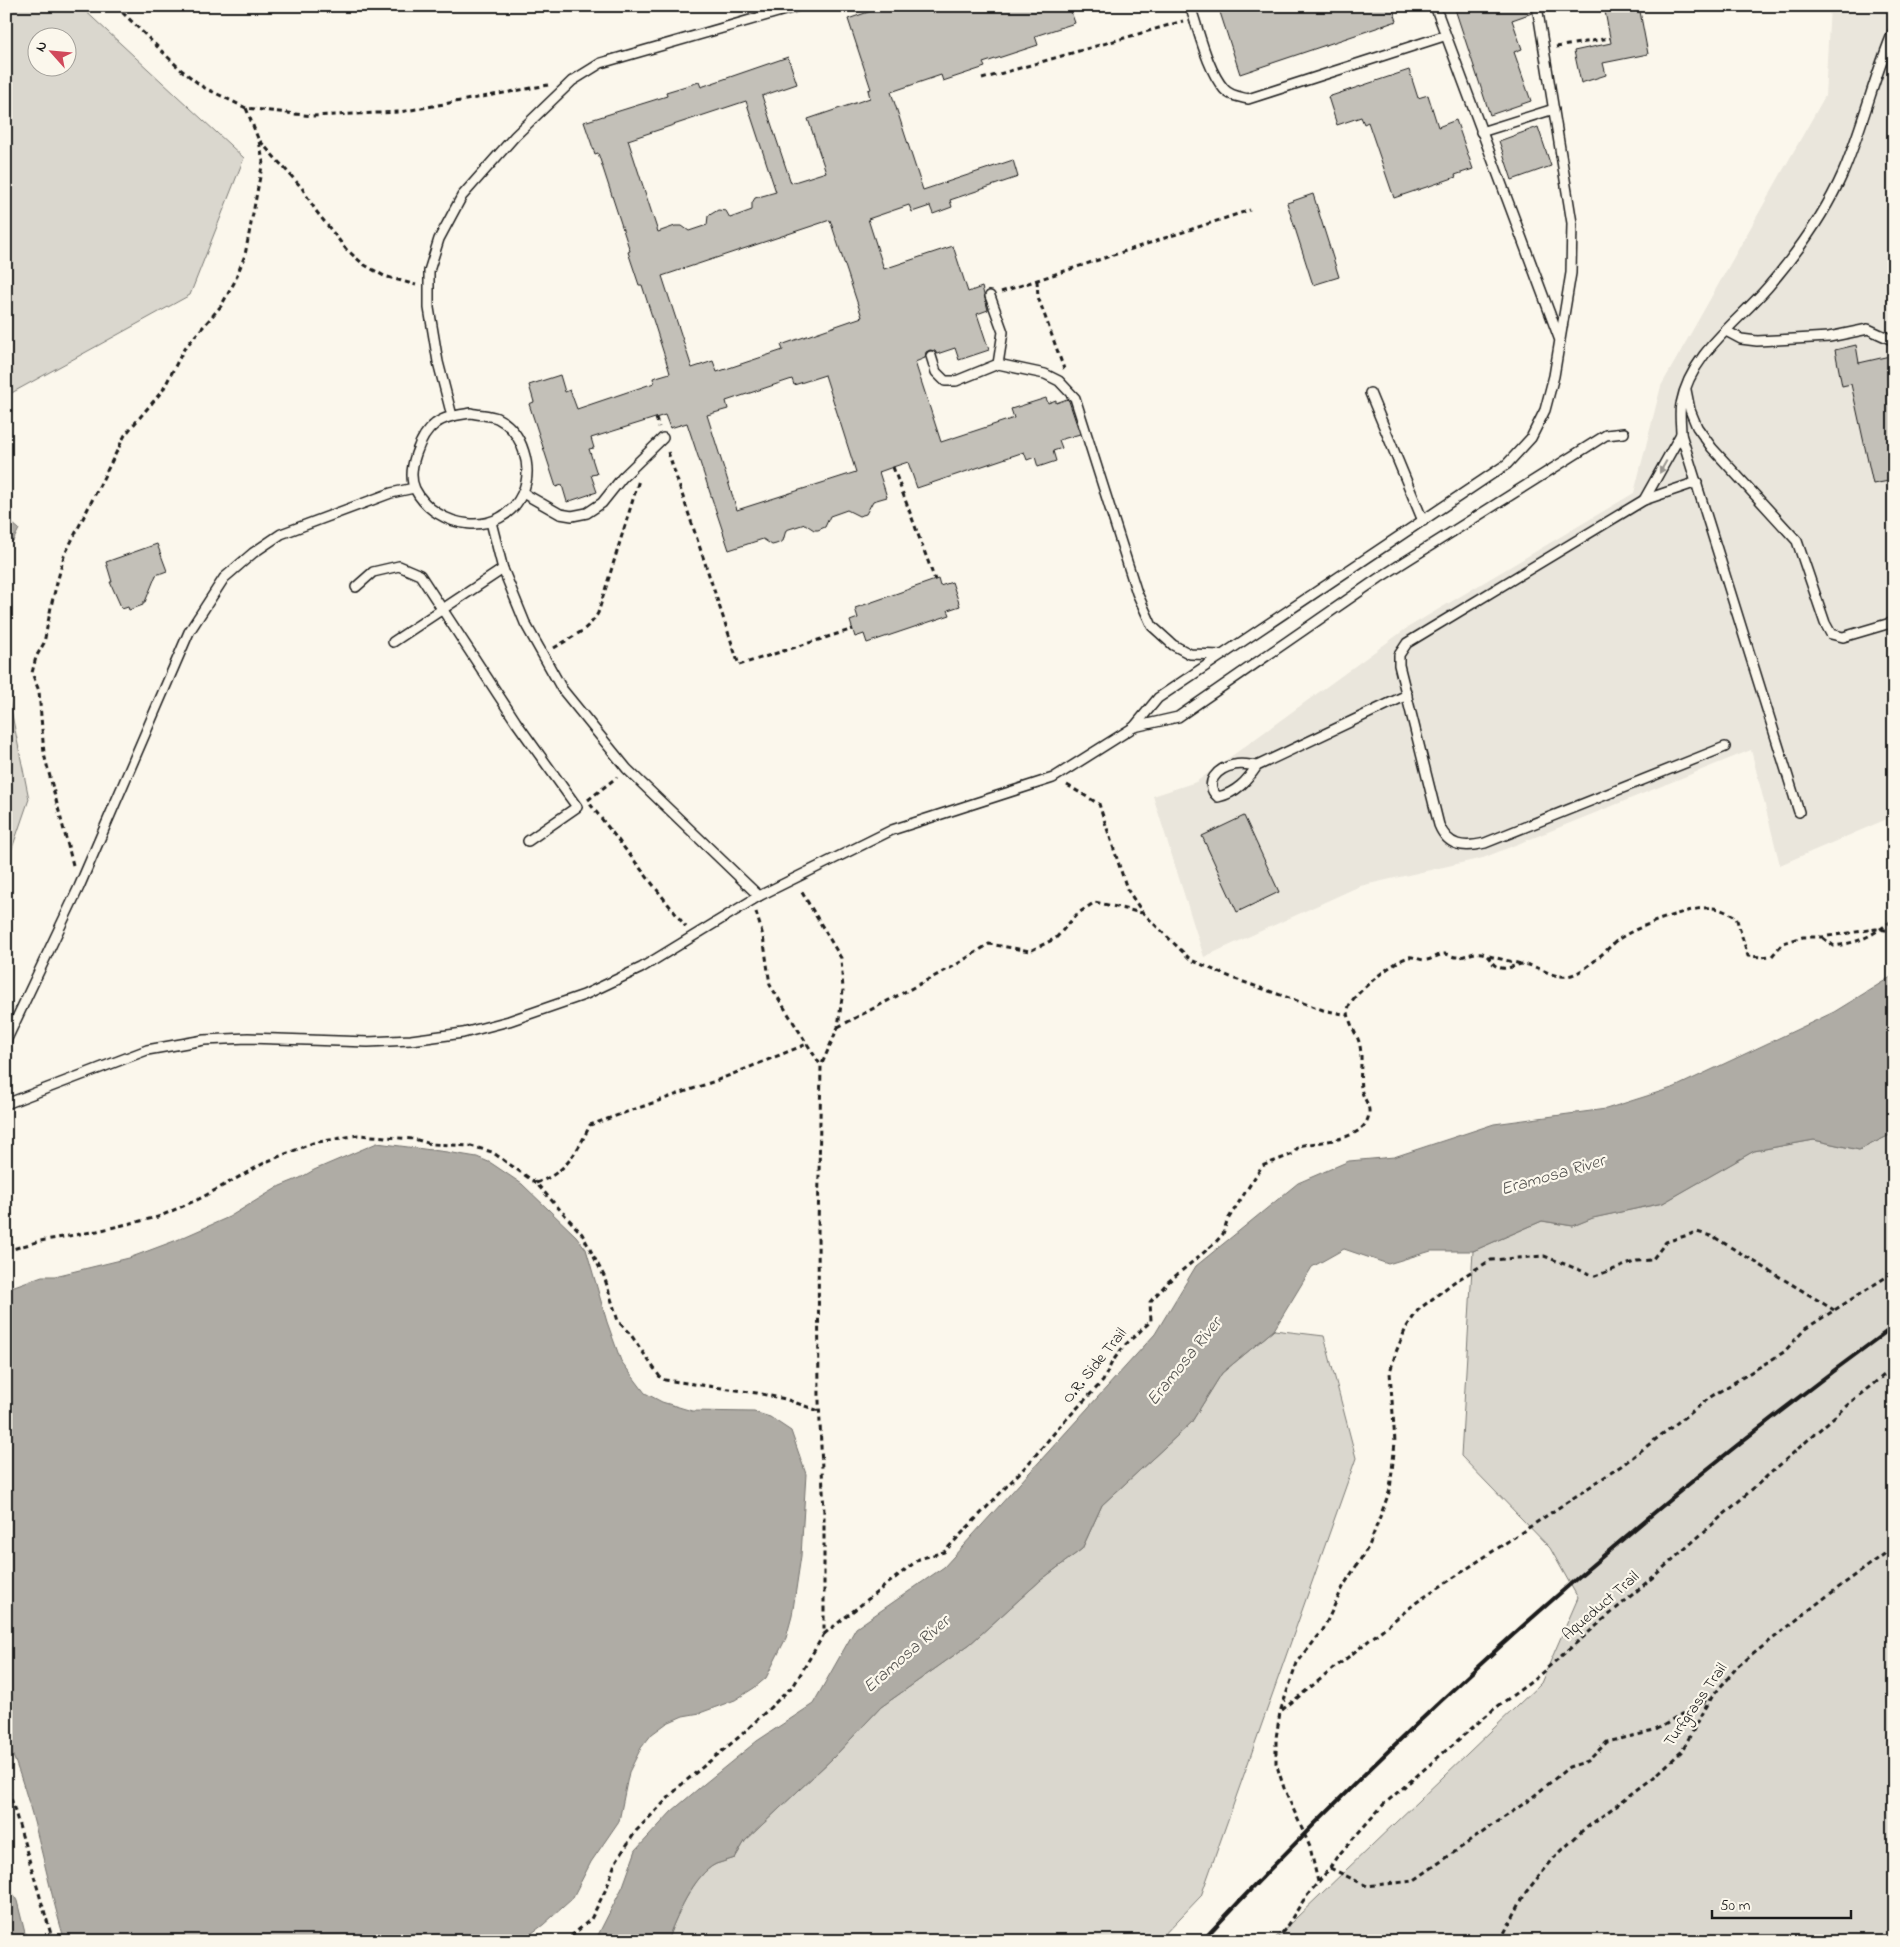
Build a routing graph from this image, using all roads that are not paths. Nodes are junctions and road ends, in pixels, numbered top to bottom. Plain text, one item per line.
1 (799, 6) edge
2 (1190, 6) edge
3 (1435, 6) edge
4 (1537, 6) edge
5 (1894, 30) edge
6 (1444, 36) junction
7 (1890, 46) edge
8 (1554, 109) junction
9 (1481, 132) junction
10 (990, 296) dead end
11 (1726, 331) junction
12 (1559, 338) junction
13 (1894, 338) edge
14 (931, 356) dead end
15 (998, 364) junction
16 (1685, 387) junction
17 (1370, 394) dead end
18 (452, 416) junction
19 (1624, 433) dead end
20 (1681, 434) junction
21 (663, 438) road end
22 (1697, 482) junction
23 (414, 488) junction
24 (522, 493) junction
25 (1644, 500) junction
26 (1423, 521) junction
27 (491, 522) junction
28 (503, 570) junction
29 (356, 588) dead end
30 (443, 609) junction
31 (1894, 622) edge
32 (393, 642) dead end
33 (1223, 655) junction
34 (1407, 695) junction
35 (1134, 727) junction
36 (1725, 748) dead end
37 (1257, 766) junction
38 (1799, 812) dead end
39 (528, 841) dead end
40 (756, 898) junction
41 (6, 1041) edge
42 (6, 1104) edge

1 - 18 lane
2 - 6 lane
3 - 6 lane
4 - 8 lane
5 - 7 lane
6 - 9 lane
7 - 11 lane
8 - 9 lane
8 - 12 lane
9 - 12 lane
10 - 15 lane
11 - 13 lane
11 - 16 lane
12 - 26 lane
14 - 15 lane
15 - 33 lane
16 - 20 lane
16 - 31 lane
17 - 26 lane
18 - 23 lane
18 - 24 lane
19 - 35 lane
20 - 22 lane
20 -> 25 lane
21 - 24 lane
22 - 25 lane
22 - 38 lane
23 - 27 lane
23 - 41 lane
24 - 27 lane
25 - 34 lane
26 - 33 lane
27 - 28 lane
28 - 30 lane
28 - 40 lane
29 - 30 lane
30 - 32 lane
30 - 39 lane
33 - 35 lane
34 - 36 lane
34 - 37 lane
35 - 40 lane
37 - 37 lane
40 - 42 lane

